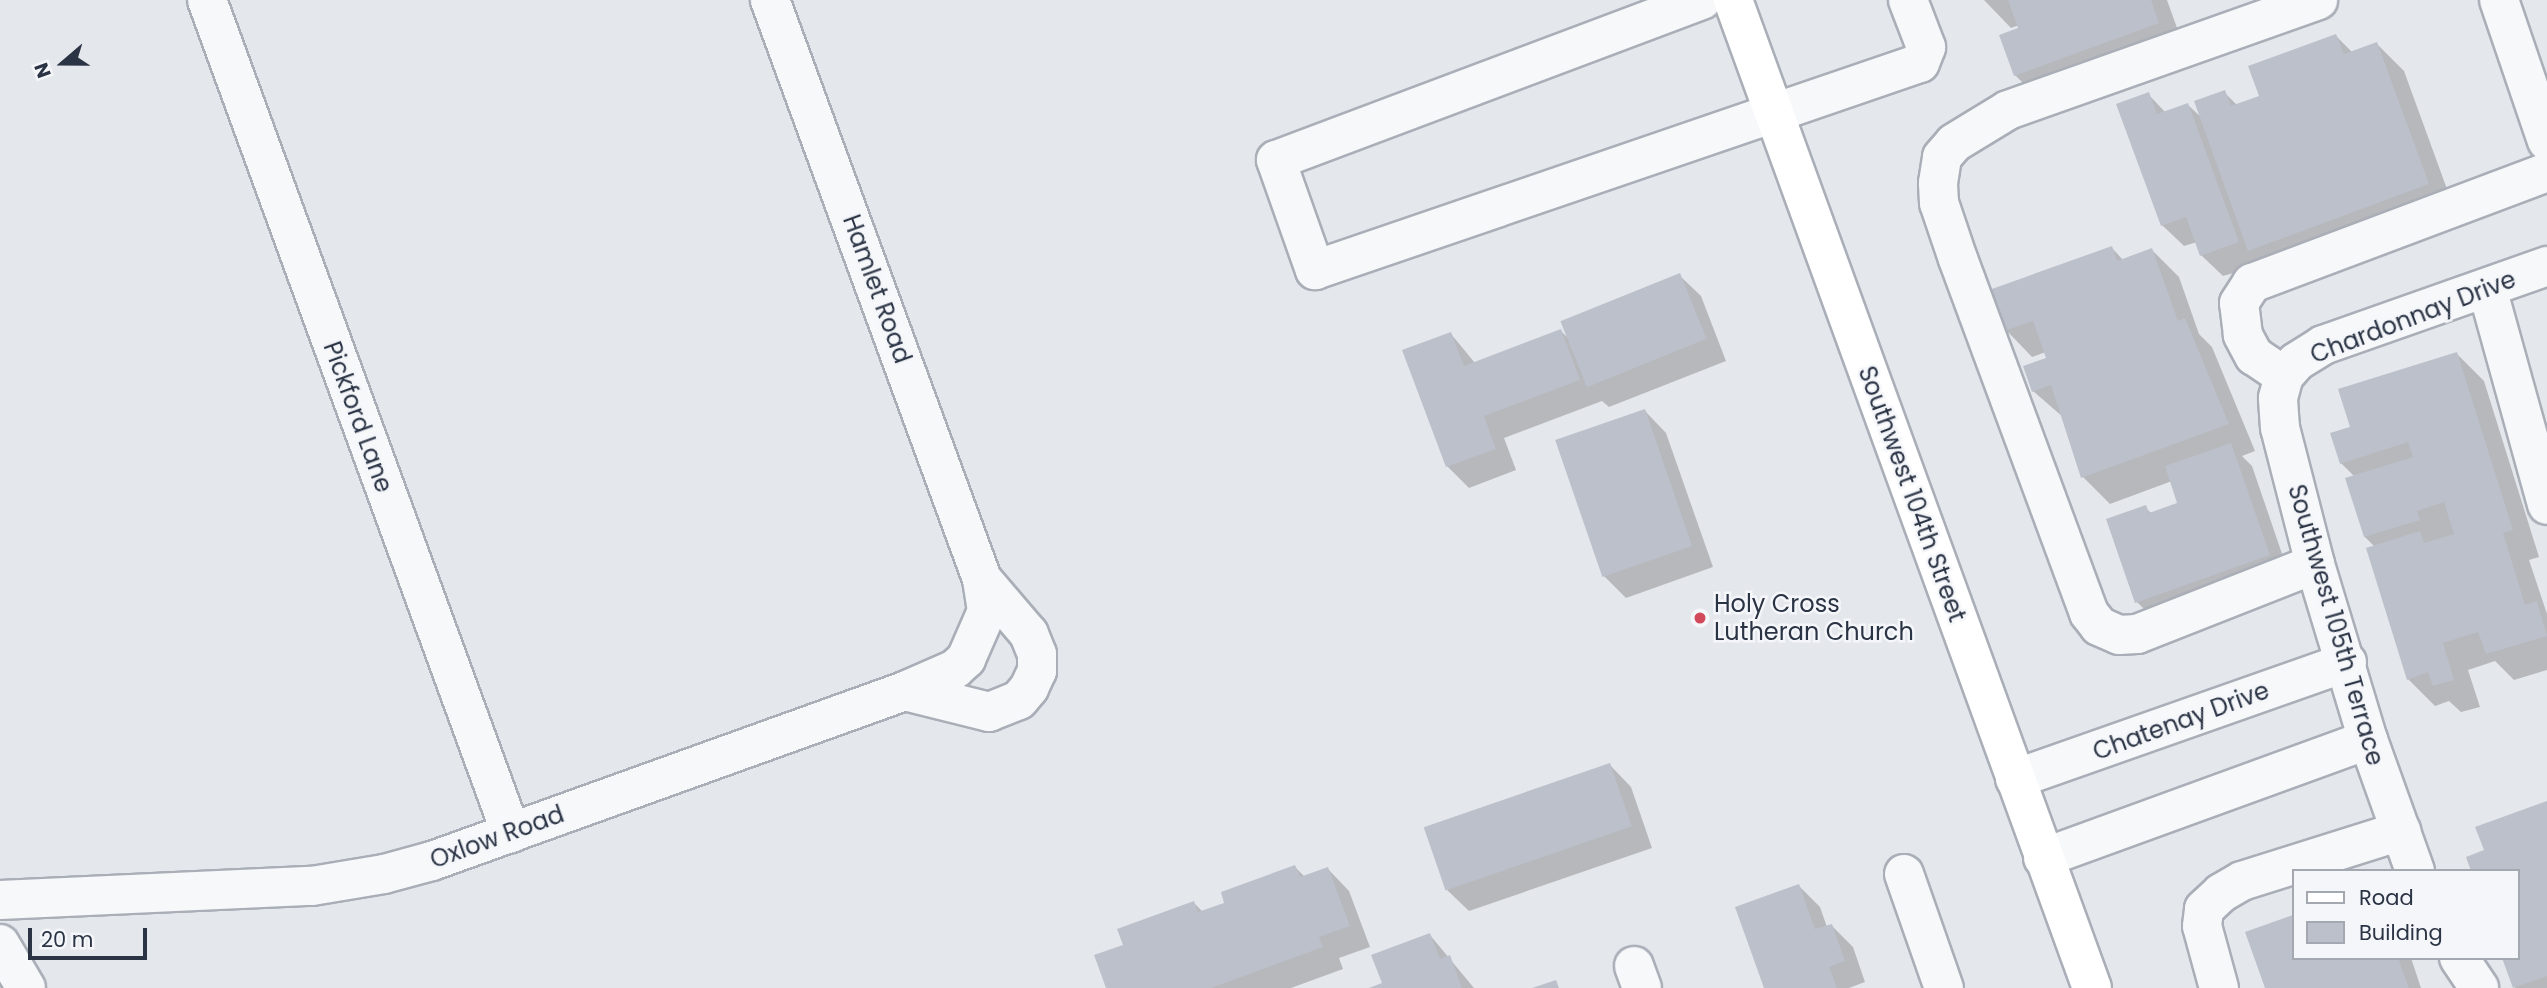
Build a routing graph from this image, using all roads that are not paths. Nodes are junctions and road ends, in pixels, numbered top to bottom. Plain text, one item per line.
1 (207, 0) edge
2 (770, 0) edge
3 (1702, 0) edge
4 (1733, 0) edge
5 (1908, 0) edge
6 (2318, 0) edge
7 (2499, 0) edge
8 (1772, 110) junction
9 (2547, 141) edge
10 (2547, 172) edge
11 (2547, 266) edge
12 (2487, 288) junction
13 (2284, 376) junction
14 (2547, 505) edge
15 (2315, 564) junction
16 (982, 579) junction
17 (966, 659) joint
18 (2347, 662) junction
19 (905, 691) junction
20 (2368, 740) junction
21 (2015, 779) junction
22 (2401, 831) junction
23 (511, 833) junction
24 (2043, 858) junction
25 (2415, 869) edge
26 (1904, 874) dead end
27 (0, 900) edge
28 (0, 944) edge
29 (2460, 960) edge
30 (26, 988) edge
31 (1944, 988) edge
32 (2092, 988) edge
33 (2219, 988) edge
34 (2479, 988) edge

1 - 23 street, Pickford Lane
2 - 16 street, Hamlet Road
3 - 8 street
4 - 8 main road, Southwest 104th Street
5 - 8 street
6 - 15 street
7 - 9 street
8 - 21 main road, Southwest 104th Street
10 - 13 street
11 - 12 street, Chardonnay Drive
12 - 13 street, Chardonnay Drive
12 - 14 street
13 - 15 street, Southwest 105th Terrace
15 - 18 street, Southwest 105th Terrace
16 - 17 street, Hamlet Road
16 - 19 street, Hamlet Road
17 - 19 street, Oxlow Road
18 - 20 street, Southwest 105th Terrace
18 - 21 street, Chatenay Drive
19 - 23 street, Oxlow Road
20 - 22 street, Southwest 105th Terrace
20 - 24 street
21 - 24 main road, Southwest 104th Street
22 - 25 street, Southwest 105th Terrace
22 - 33 street
23 - 27 street, Oxlow Road
24 - 32 main road, Southwest 104th Street
26 - 31 street
28 - 30 street
29 - 34 street

